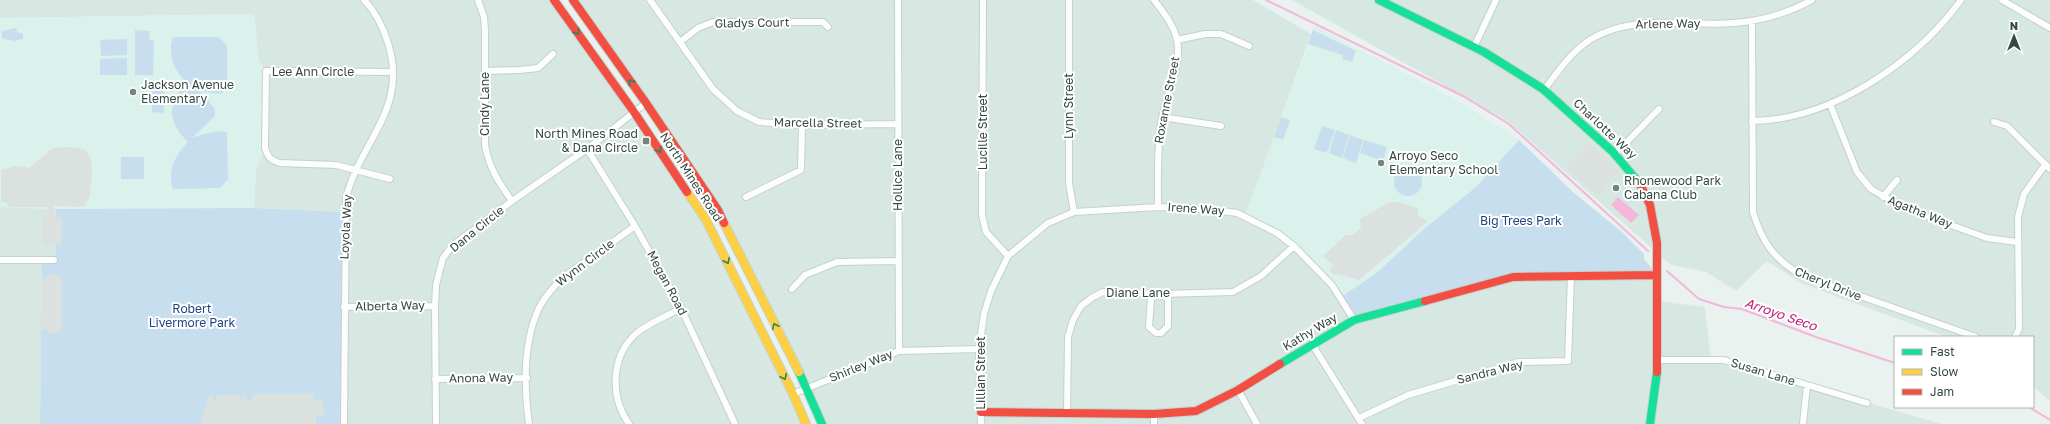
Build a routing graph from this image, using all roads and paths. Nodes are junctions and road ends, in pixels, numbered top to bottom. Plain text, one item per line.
1 (364, 0) edge
2 (478, 0) edge
3 (554, 0) edge
4 (573, 0) edge
5 (650, 0) edge
6 (898, 0) edge
7 (983, 0) edge
8 (1069, 0) edge
9 (1154, 0) edge
10 (1379, 0) edge
11 (1496, 0) edge
12 (1812, 0) edge
13 (1961, 0) edge
14 (2002, 0) edge
15 (1752, 22) junction
16 (828, 27) dead end
17 (2050, 28) edge
18 (1177, 40) junction
19 (680, 42) junction
20 (1249, 46) dead end
21 (1474, 47) junction
22 (553, 54) dead end
23 (485, 71) junction
24 (393, 72) junction
25 (1544, 90) junction
26 (646, 103) junction
27 (1830, 104) junction
28 (1659, 109) dead end
29 (634, 112) junction
30 (1162, 117) junction
31 (1752, 121) junction
32 (1994, 122) dead end
33 (898, 124) junction
34 (802, 125) junction
35 (1221, 126) dead end
36 (587, 149) junction
37 (1615, 154) junction
38 (2044, 165) junction
39 (2050, 169) edge
40 (357, 170) junction
41 (390, 179) dead end
42 (1897, 180) dead end
43 (1884, 197) junction
44 (746, 198) dead end
45 (512, 201) junction
46 (1158, 206) junction
47 (1074, 212) junction
48 (635, 226) junction
49 (2017, 242) junction
50 (1294, 246) junction
51 (1008, 256) junction
52 (0, 260) edge
53 (54, 260) dead end
54 (898, 261) junction
55 (1657, 272) junction
56 (1571, 275) junction
57 (792, 289) dead end
58 (1160, 294) junction
59 (344, 306) junction
60 (435, 306) junction
61 (681, 308) junction
62 (1354, 320) junction
63 (1973, 336) edge
64 (2016, 336) edge
65 (1312, 344) junction
66 (979, 349) junction
67 (899, 351) junction
68 (1657, 360) junction
69 (526, 378) junction
70 (435, 379) junction
71 (1807, 386) junction
72 (806, 389) junction
73 (1238, 390) junction
74 (793, 394) junction
75 (1867, 403) dead end
76 (981, 412) junction
77 (1067, 414) junction
78 (1154, 414) junction
79 (1360, 421) edge
80 (344, 424) edge
81 (436, 424) edge
82 (529, 424) edge
83 (629, 424) edge
84 (735, 424) edge
85 (806, 424) edge
86 (822, 424) edge
87 (981, 424) edge
88 (1154, 424) edge
89 (1257, 424) edge
90 (1650, 424) edge
91 (1803, 424) edge

1 - 24 street, Loyola Way
2 - 23 street, Cindy Lane
3 -> 29 street, North Mines Road
26 -> 4 street, North Mines Road
5 - 19 street, Marcella Street
6 - 33 street, Hollice Lane
7 - 51 street, Lucille Street
8 - 47 street, Lynn Street
9 - 18 street, Roxanne Street
10 - 21 street, Charlotte Way
11 - 21 street
12 - 15 street, Arlene Way
13 - 27 street
14 - 17 street
15 - 25 street, Arlene Way
15 - 31 street, Cheryl Drive
16 - 19 street, Gladys Court
18 - 20 street
18 - 30 street, Roxanne Street
19 - 34 street, Marcella Street
21 - 25 street, Charlotte Way
22 - 23 street
23 - 45 street, Cindy Lane
24 - 40 street, Loyola Way
24 - 40 street, Lee Ann Circle
25 - 37 street, Charlotte Way
26 - 29 street, Dana Circle
72 -> 26 street, North Mines Road
27 - 31 street
27 - 43 street, Agatha Way
28 - 37 street
29 - 36 street, Dana Circle
29 -> 74 street, North Mines Road
30 - 35 street
30 - 46 street, Roxanne Street
31 - 63 street, Cheryl Drive
32 - 38 street
33 - 34 street, Marcella Street
33 - 54 street, Hollice Lane
34 - 44 street
36 - 45 street, Dana Circle
36 - 48 street, Megan Road
37 - 55 street, Charlotte Way
38 - 39 street
38 - 49 street
40 - 41 street
40 - 59 street, Loyola Way
42 - 43 street
43 - 49 street, Agatha Way
45 - 60 street, Dana Circle
46 - 47 street, Irene Way
46 - 50 street, Irene Way
47 - 51 street, Irene Way
48 - 61 street, Megan Road
48 - 69 street, Wynn Circle
49 - 64 street
50 - 58 street, Diane Lane
50 - 62 street, Irene Way
51 - 66 street, Lillian Street
52 - 53 street
54 - 57 street
54 - 67 street, Hollice Lane
55 - 56 street, Kathy Way
55 - 68 street, Charlotte Way
56 - 62 street, Kathy Way
56 - 79 street, Sandra Way
58 - 58 street
58 - 77 street, Diane Lane
59 - 60 street, Alberta Way
59 - 80 street, Loyola Way
60 - 70 street, Dana Circle
61 - 83 street
61 - 84 street, Megan Road
62 - 65 street, Kathy Way
65 - 73 street, Kathy Way
65 - 79 street
66 - 67 street, Shirley Way
66 - 76 street, Lillian Street
67 - 72 street, Shirley Way
68 - 71 street, Susan Lane
68 - 90 street, Charlotte Way
69 - 70 street, Anona Way
69 - 82 street, Wynn Circle
70 - 81 street, Dana Circle
71 - 75 street, Susan Lane
71 - 91 street
72 - 74 street, Shirley Way
72 - 86 street, North Mines Road
73 - 78 street, Kathy Way
73 - 89 street
74 - 85 street, North Mines Road
76 - 77 street, Kathy Way
76 - 87 street, Lillian Street
77 - 78 street, Kathy Way
78 - 88 street

